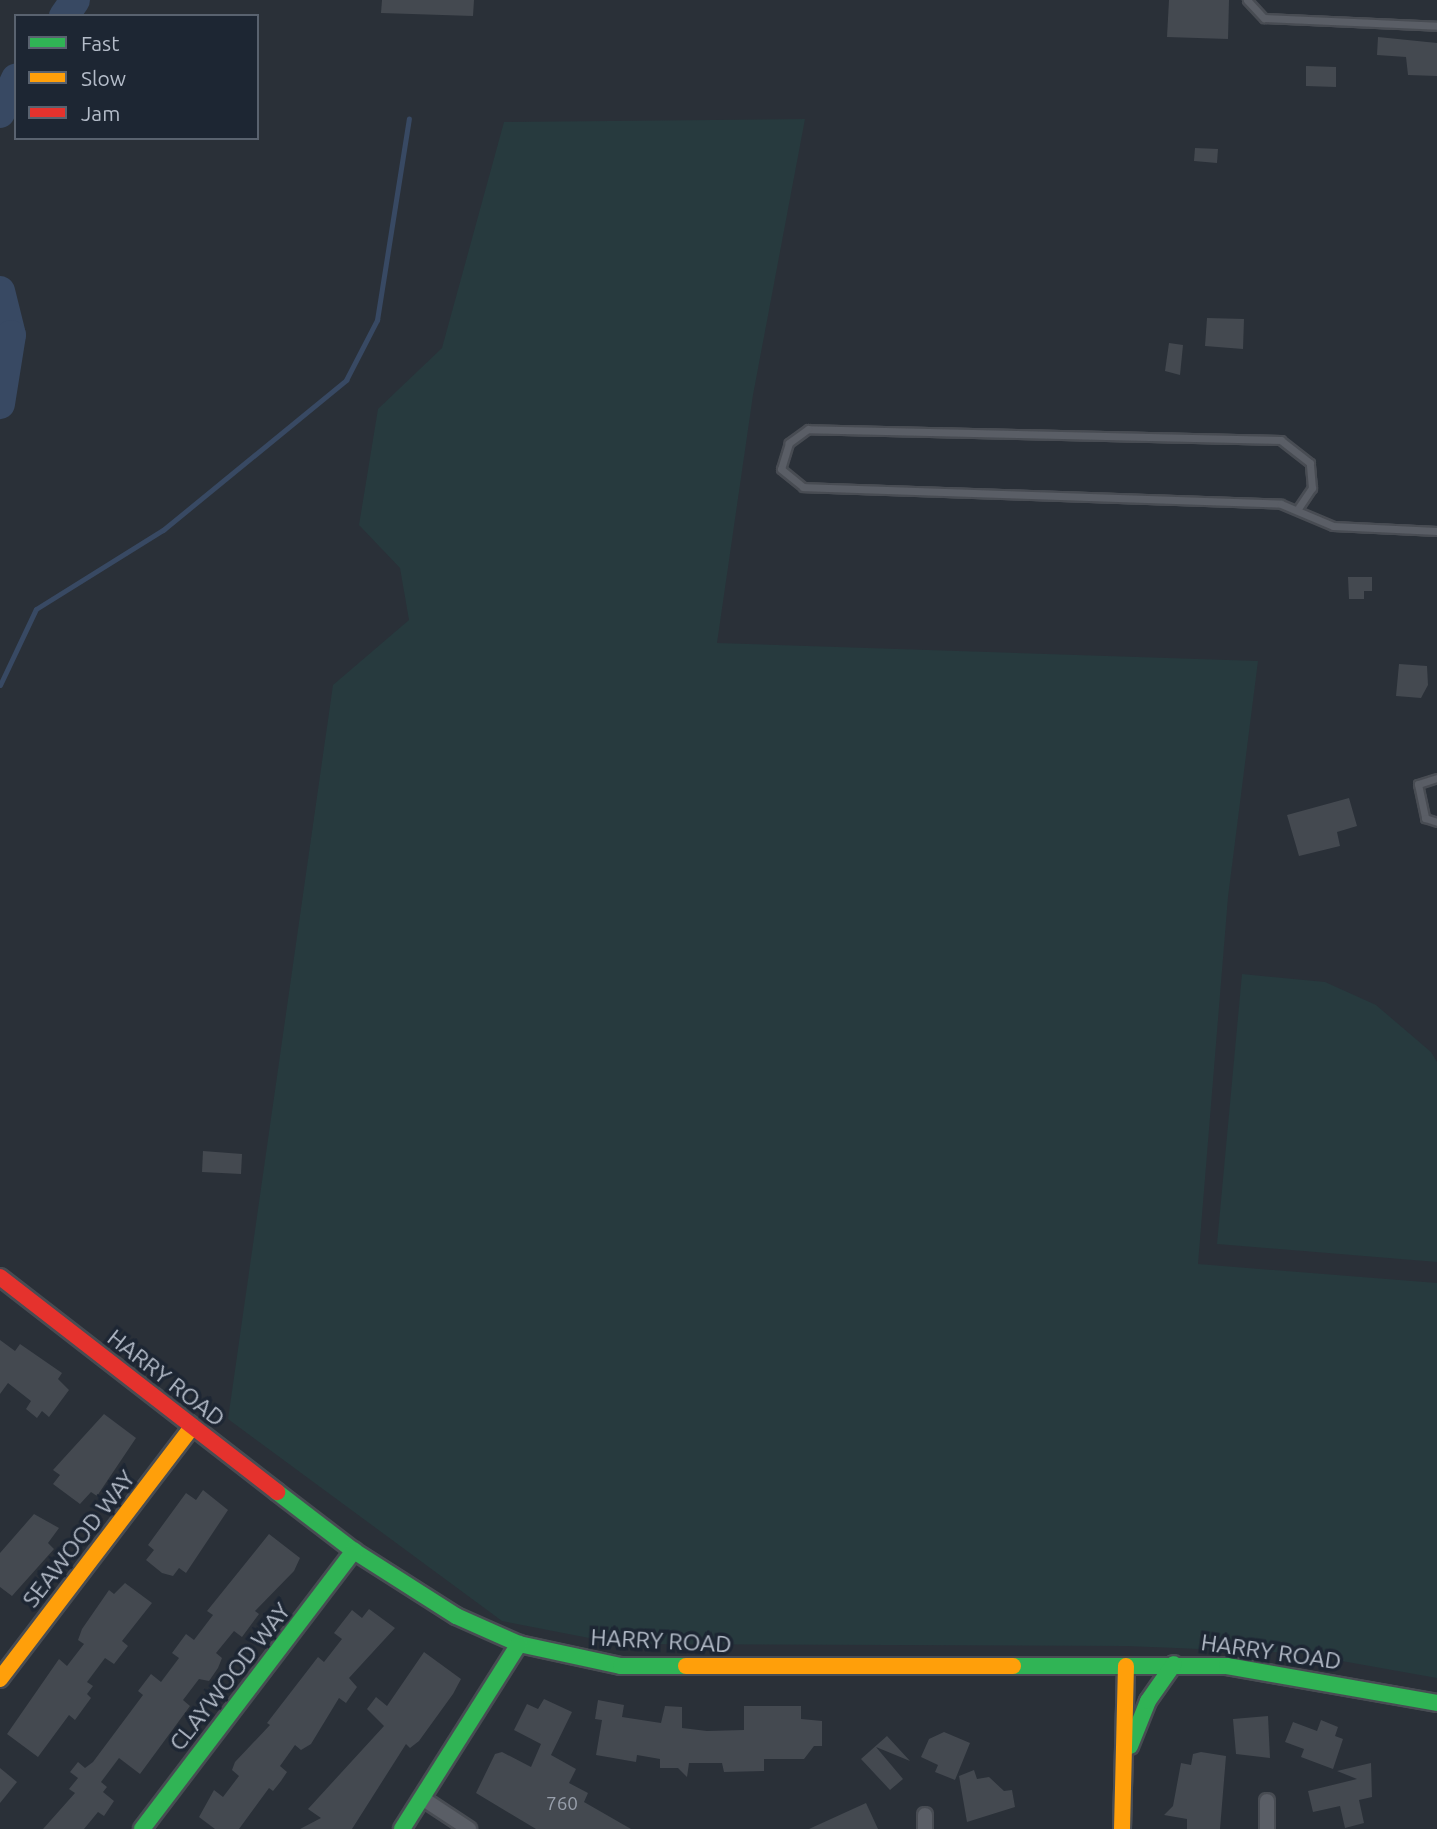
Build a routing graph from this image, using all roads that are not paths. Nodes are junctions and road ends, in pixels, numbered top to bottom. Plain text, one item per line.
1 (1247, 0) edge
2 (1437, 26) edge
3 (1297, 510) junction
4 (1437, 531) edge
5 (1437, 778) edge
6 (1437, 822) edge
7 (0, 1277) edge
8 (192, 1427) junction
9 (354, 1551) junction
10 (519, 1644) junction
11 (1174, 1664) junction
12 (1126, 1666) junction
13 (0, 1679) edge
14 (1437, 1703) edge
15 (1124, 1758) junction
16 (425, 1800) junction
17 (1267, 1801) dead end
18 (142, 1829) edge
19 (402, 1829) edge
20 (469, 1829) edge
21 (1122, 1829) edge
22 (1267, 1829) edge

1 - 2 lane
3 - 3 lane
3 - 4 lane
5 - 6 lane
7 - 8 street, HARRY ROAD
8 - 9 street, HARRY ROAD
8 - 13 street, SEAWOOD WAY
9 - 10 street, HARRY ROAD
9 - 18 street, CLAYWOOD WAY
10 - 12 street, HARRY ROAD
10 - 16 street
11 - 12 street, HARRY ROAD
11 - 14 street, HARRY ROAD
11 - 15 street
12 - 15 street
15 - 21 street
16 - 19 street
16 - 20 street
17 - 22 street

